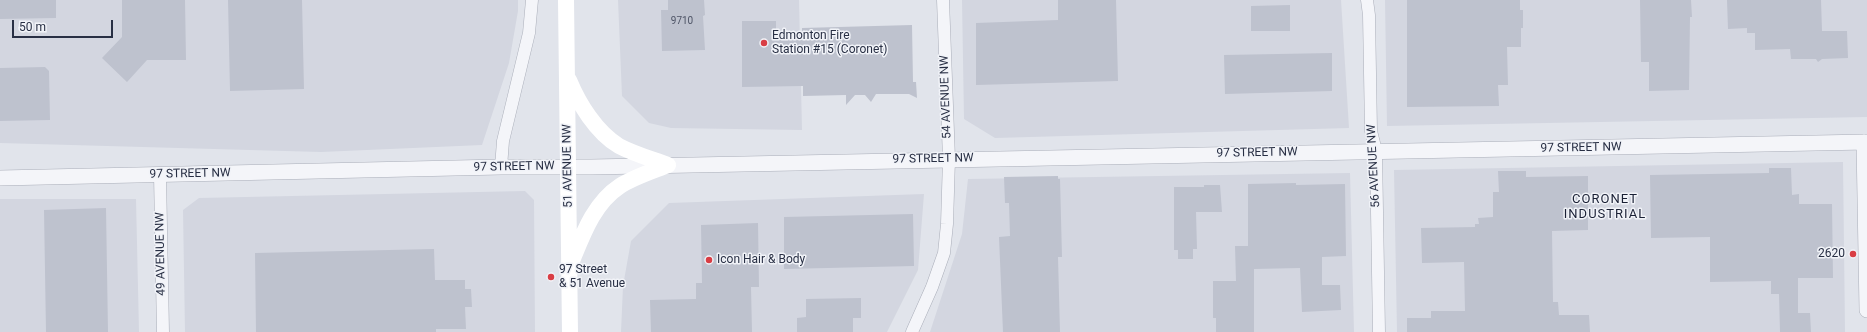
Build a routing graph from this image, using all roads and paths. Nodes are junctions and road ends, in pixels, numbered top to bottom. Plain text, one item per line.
1 (532, 0) edge
2 (566, 0) edge
3 (943, 0) edge
4 (1367, 0) edge
5 (567, 76) junction
6 (1866, 142) edge
7 (1376, 151) junction
8 (948, 159) junction
9 (668, 165) junction
10 (501, 167) junction
11 (568, 167) junction
12 (160, 175) junction
13 (0, 178) edge
14 (570, 266) junction
15 (1867, 310) edge
16 (163, 332) edge
17 (570, 332) edge
18 (912, 332) edge
19 (1379, 332) edge

1 - 10 street
2 - 5 main road, 51 AVENUE NW
3 - 8 street, 54 AVENUE NW
4 - 7 street, 56 AVENUE NW
5 - 9 main road
5 - 11 main road, 51 AVENUE NW
6 - 7 street, 97 STREET NW
6 - 15 street
7 - 8 street, 97 STREET NW
7 - 19 street, 56 AVENUE NW
8 - 9 street, 97 STREET NW
8 - 18 street, 54 AVENUE NW
9 - 11 street, 97 STREET NW
9 - 14 main road
10 - 11 street, 97 STREET NW
10 - 12 street, 97 STREET NW
11 - 14 main road, 51 AVENUE NW
12 - 13 street, 97 STREET NW
12 - 16 street, 49 AVENUE NW
14 - 17 main road, 51 AVENUE NW

